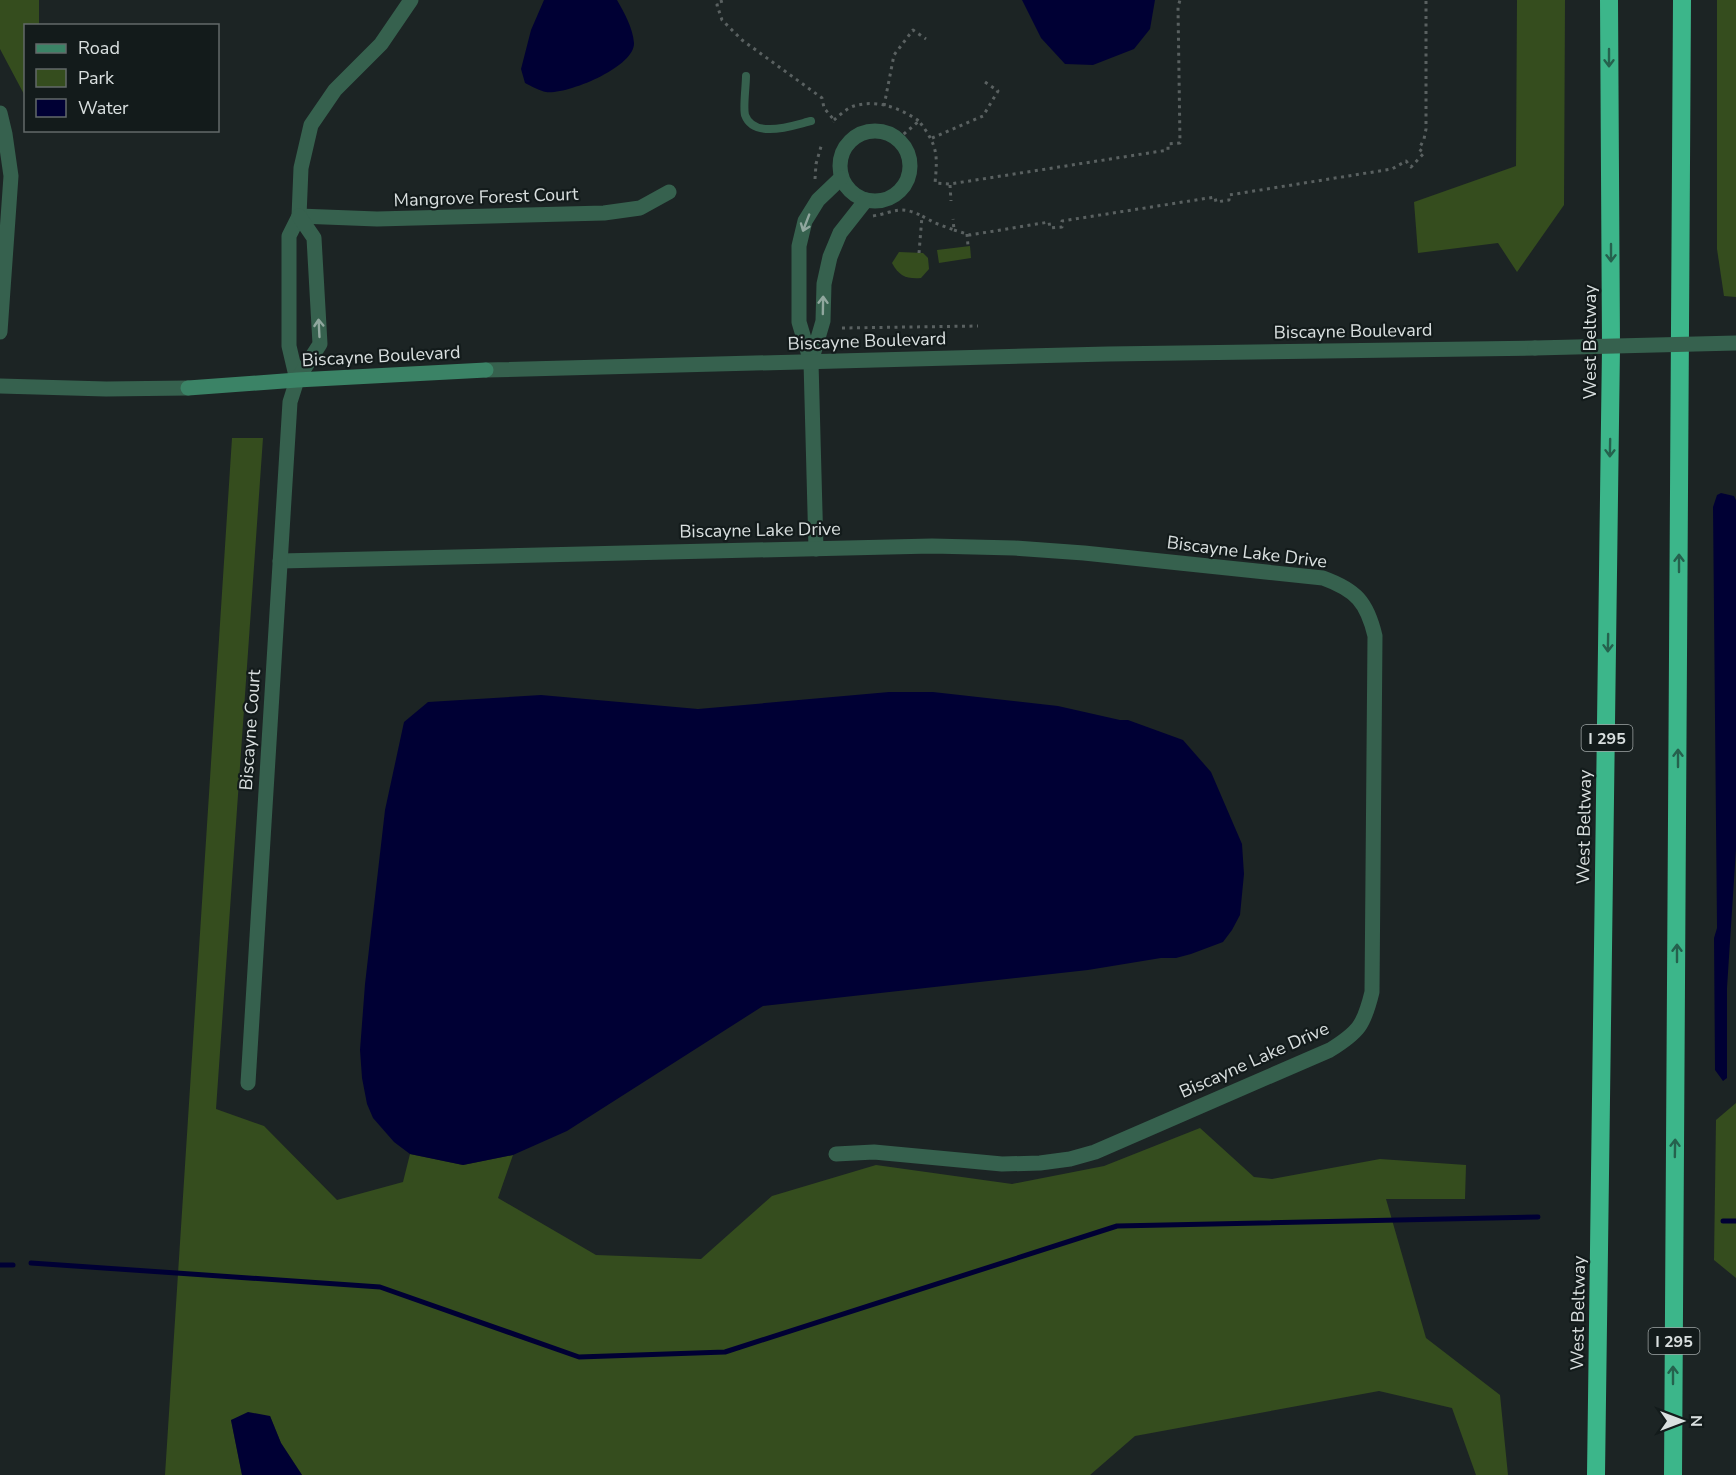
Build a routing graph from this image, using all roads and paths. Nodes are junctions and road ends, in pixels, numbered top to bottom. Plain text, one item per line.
1 (411, 0) edge
2 (721, 0) edge
3 (1180, 0) edge
4 (1426, 0) edge
5 (1609, 0) edge
6 (1682, 0) edge
7 (926, 39) dead end
8 (746, 76) dead end
9 (986, 82) dead end
10 (884, 106) junction
11 (0, 114) edge
12 (811, 121) dead end
13 (919, 121) junction
14 (932, 138) junction
15 (898, 140) junction
16 (841, 178) junction
17 (950, 184) junction
18 (669, 192) dead end
19 (866, 200) junction
20 (951, 201) dead end
21 (4, 216) edge
22 (299, 216) junction
23 (922, 216) junction
24 (871, 217) dead end
25 (953, 219) dead end
26 (954, 230) junction
27 (967, 234) junction
28 (968, 246) dead end
29 (919, 253) dead end
30 (837, 321) dead end
31 (978, 326) dead end
32 (842, 328) junction
33 (833, 331) dead end
34 (0, 332) edge
35 (1736, 343) edge
36 (811, 362) junction
37 (486, 370) joint
38 (297, 380) junction
39 (0, 386) edge
40 (188, 388) joint
41 (816, 549) junction
42 (280, 561) junction
43 (248, 1083) dead end
44 (836, 1154) dead end
45 (1596, 1475) edge
46 (1673, 1475) edge

1 - 22 street
2 - 10 path
3 - 17 path
4 - 27 path
5 -> 45 highway, West Beltway / I 295
46 -> 6 highway, I 295
7 - 10 path
8 - 12 lane
9 - 14 path
10 - 13 path
11 - 21 street
13 - 14 path
13 - 15 path
14 - 17 path
15 - 16 street
15 - 19 street
16 - 19 street
16 -> 36 street
17 - 20 path
18 - 22 street, Mangrove Forest Court
36 -> 19 street
21 - 34 street
22 - 38 street
38 -> 22 street
23 - 24 path
23 - 26 path
23 - 29 path
25 - 26 path
26 - 27 path
27 - 28 path
30 - 32 path
31 - 32 path
32 - 33 path
35 - 36 street, Biscayne Boulevard, bridge
36 - 37 street, Biscayne Boulevard
36 - 41 street
37 - 38 main road, Biscayne Boulevard
38 - 40 main road, Biscayne Boulevard
38 - 42 street, Biscayne Court
39 - 40 street, Biscayne Boulevard
41 - 42 street, Biscayne Lake Drive
41 - 44 street, Biscayne Lake Drive
42 - 43 street, Biscayne Court

